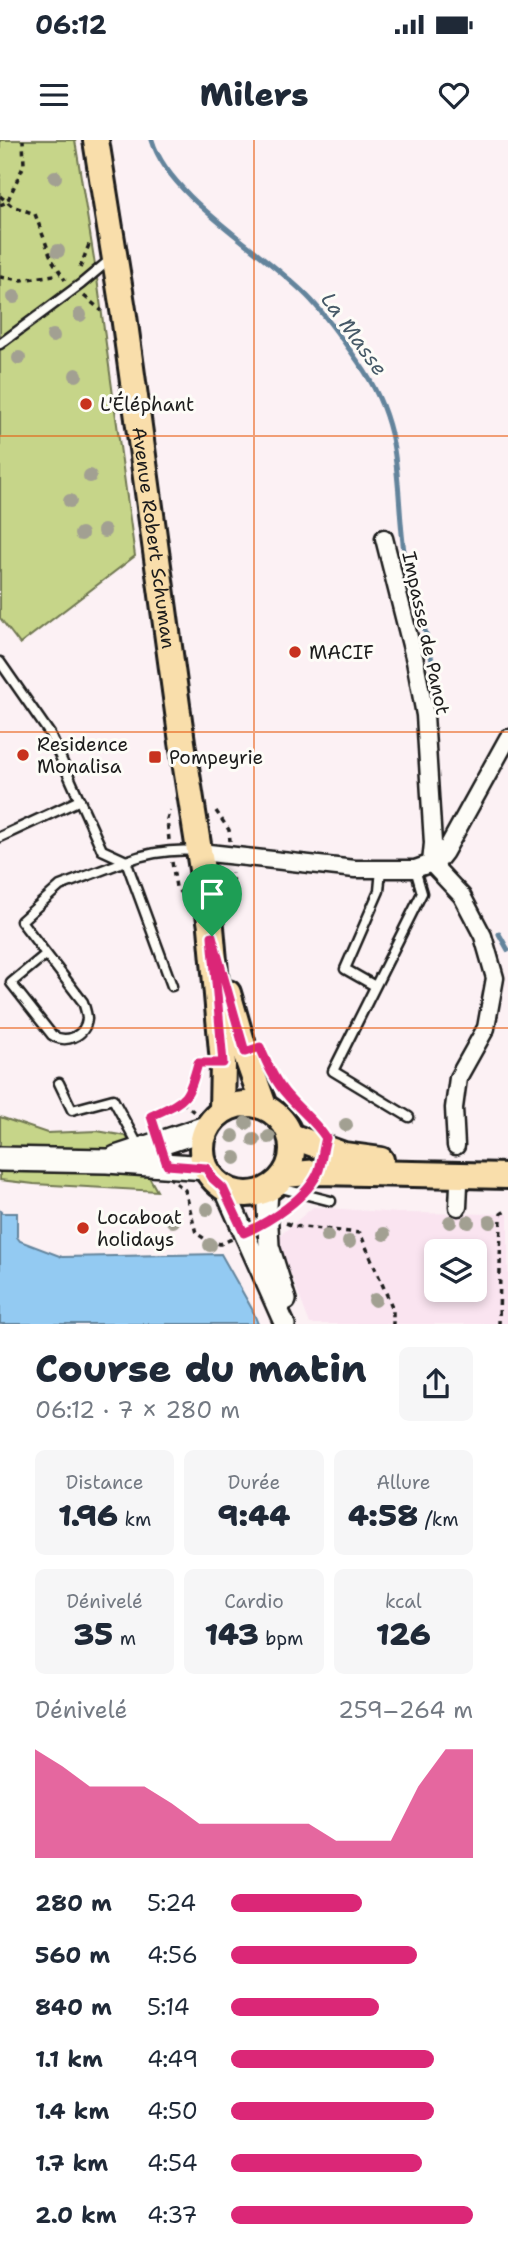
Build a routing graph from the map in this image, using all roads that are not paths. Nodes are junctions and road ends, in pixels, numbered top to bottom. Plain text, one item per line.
1 (96, 140) edge
2 (114, 256) junction
3 (0, 344) edge
4 (384, 538) dead end
5 (0, 662) edge
6 (508, 738) edge
7 (80, 800) junction
8 (0, 837) edge
9 (200, 852) junction
10 (126, 862) junction
11 (431, 863) junction
12 (381, 869) junction
13 (415, 869) junction
14 (46, 954) junction
15 (172, 986) dead end
16 (375, 986) junction
17 (234, 1058) junction
18 (59, 1083) dead end
19 (264, 1106) junction
20 (409, 1117) dead end
21 (214, 1119) junction
22 (291, 1136) junction
23 (456, 1146) dead end
24 (156, 1153) junction
25 (0, 1159) edge
26 (321, 1161) junction
27 (508, 1161) edge
28 (206, 1168) junction
29 (508, 1176) edge
30 (275, 1184) junction
31 (459, 1185) dead end
32 (223, 1188) junction
33 (331, 1201) dead end
34 (458, 1207) dead end
35 (285, 1324) edge
36 (293, 1324) edge

1 - 2 main road, Avenue Robert Schuman
2 - 3 lane
2 - 9 main road, Avenue Robert Schuman
4 - 11 street, Impasse de Panot
5 - 7 lane
6 - 11 street
7 - 8 lane
7 - 10 lane
9 - 10 lane
9 - 12 street
9 - 17 main road, Avenue Robert Schuman
10 - 14 lane
10 - 15 lane
11 - 13 street
11 - 23 street
12 - 13 street
12 - 16 lane
13 - 16 lane
14 - 14 lane
16 - 20 lane
17 - 19 main road, Avenue Robert Schuman
17 - 21 main road, Avenue Robert Schuman
18 - 24 lane
19 - 21 main road
19 - 22 main road
21 - 24 main road
21 - 28 main road
22 - 26 main road
22 - 30 main road
24 - 25 main road
24 - 28 main road
26 - 27 main road
26 - 29 main road
26 - 30 main road
28 - 32 main road
30 - 32 main road
30 - 33 lane
30 - 36 street
31 - 34 street
32 - 35 street

